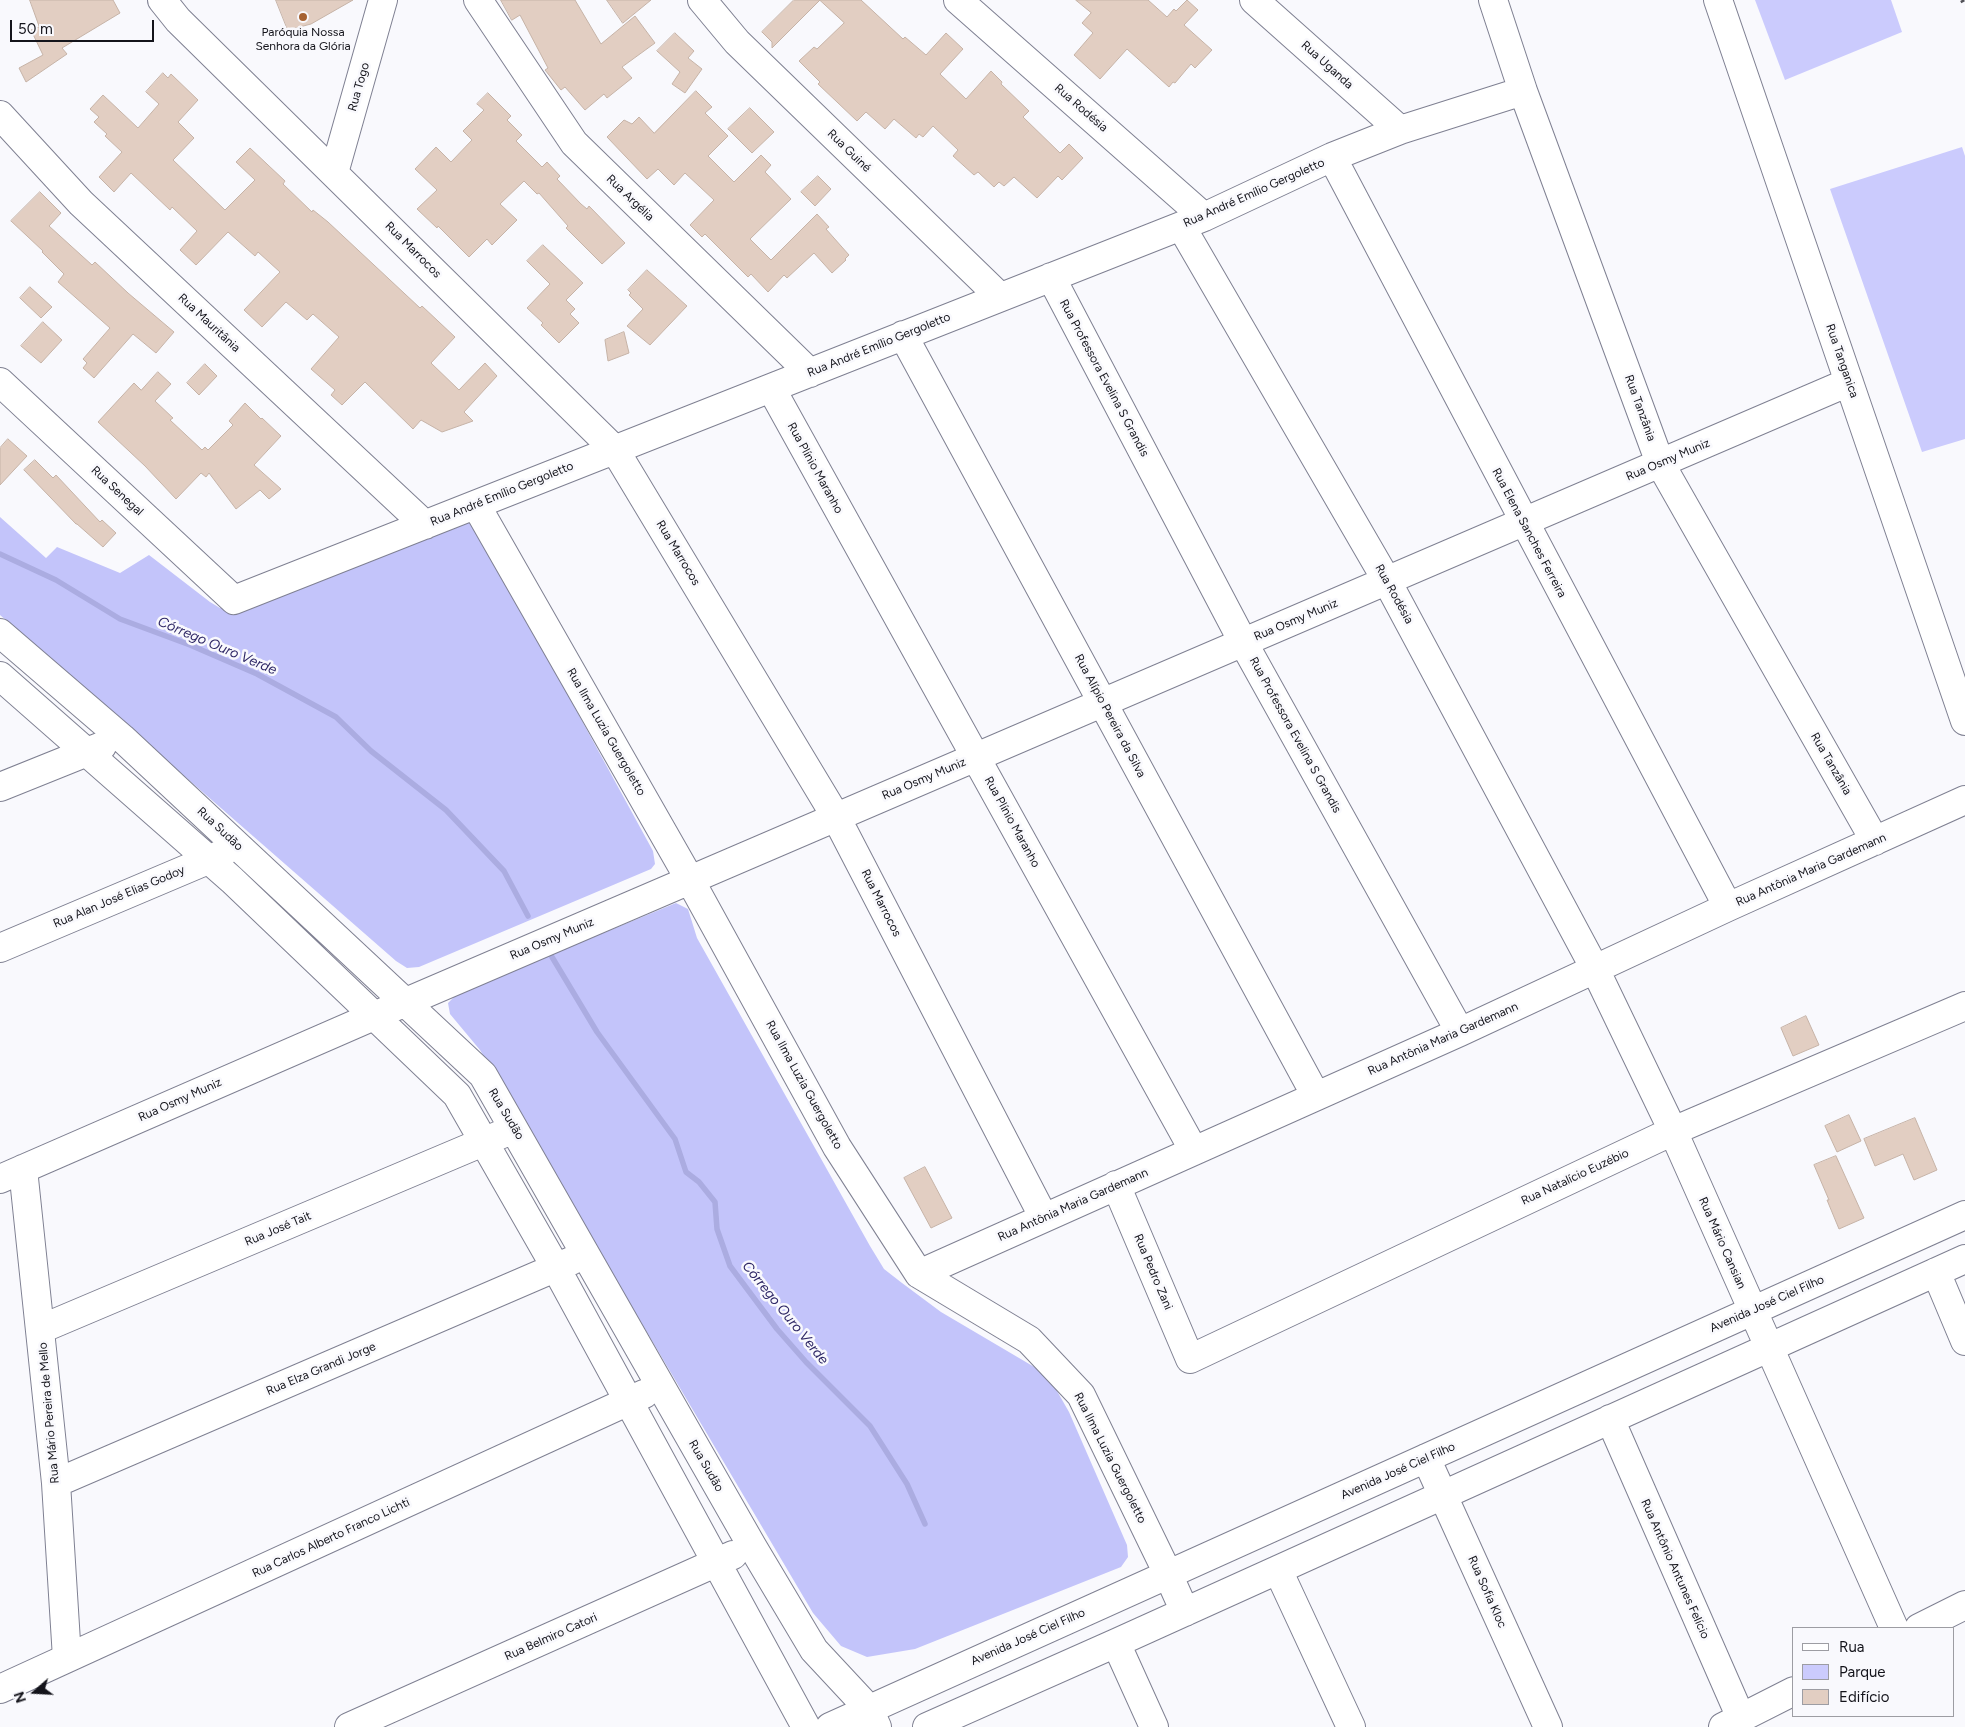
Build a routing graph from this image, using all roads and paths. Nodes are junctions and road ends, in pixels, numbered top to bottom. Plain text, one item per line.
1 (162, 0) edge
2 (383, 0) edge
3 (478, 0) edge
4 (702, 0) edge
5 (958, 0) edge
6 (1254, 0) edge
7 (1493, 0) edge
8 (1718, 0) edge
9 (1523, 91) junction
10 (0, 115) edge
11 (1400, 130) junction
12 (1332, 157) junction
13 (334, 173) junction
14 (1193, 221) junction
15 (1051, 277) junction
16 (1000, 298) junction
17 (904, 336) junction
18 (810, 373) junction
19 (0, 382) edge
20 (1849, 382) junction
21 (771, 388) junction
22 (615, 450) junction
23 (1660, 463) junction
24 (476, 505) junction
25 (1523, 522) junction
26 (425, 525) junction
27 (1387, 581) junction
28 (234, 600) joint
29 (0, 633) edge
30 (1244, 642) junction
31 (0, 676) edge
32 (1103, 703) junction
33 (1965, 721) edge
34 (122, 738) junction
35 (87, 752) junction
36 (976, 757) junction
37 (0, 787) edge
38 (1965, 800) edge
39 (836, 817) junction
40 (1875, 841) junction
41 (240, 848) junction
42 (208, 859) junction
43 (690, 880) junction
44 (1728, 907) junction
45 (0, 948) edge
46 (1595, 969) junction
47 (406, 1002) junction
48 (1965, 1006) edge
49 (374, 1016) junction
50 (1460, 1032) junction
51 (1316, 1096) junction
52 (515, 1128) junction
53 (1673, 1131) junction
54 (484, 1141) junction
55 (1194, 1151) junction
56 (11, 1174) edge
57 (1116, 1185) junction
58 (1965, 1215) edge
59 (1044, 1218) junction
60 (586, 1254) junction
61 (1965, 1258) edge
62 (556, 1268) junction
63 (1936, 1272) junction
64 (919, 1274) junction
65 (1752, 1310) junction
66 (41, 1329) junction
67 (1965, 1341) edge
68 (1769, 1348) junction
69 (1190, 1359) joint
70 (661, 1386) junction
71 (629, 1402) junction
72 (1610, 1419) junction
73 (1426, 1458) junction
74 (56, 1483) junction
75 (1443, 1495) junction
76 (752, 1546) junction
77 (717, 1563) junction
78 (1278, 1570) junction
79 (1168, 1574) junction
80 (1965, 1605) edge
81 (1184, 1612) junction
82 (1894, 1627) edge
83 (1921, 1627) edge
84 (1116, 1643) junction
85 (67, 1658) junction
86 (0, 1688) edge
87 (1792, 1692) edge
88 (873, 1718) edge
89 (1732, 1723) edge
90 (350, 1727) edge
91 (806, 1727) edge
92 (830, 1727) edge
93 (927, 1727) edge
94 (1154, 1727) edge
95 (1351, 1727) edge
96 (1548, 1727) edge

1 - 13 street, Rua Marrocos
2 - 13 street, Rua Togo
3 - 18 street, Rua Argélia
4 - 16 street, Rua Guiné
5 - 14 street, Rua Rodésia
6 - 11 street, Rua Uganda
7 - 9 street, Rua Tanzânia
8 - 20 street, Rua Tanganica
9 - 11 street, Rua André Emílio Gergoletto
9 - 23 street, Rua Tanzânia
10 - 26 street, Rua Mauritânia
11 - 12 street, Rua André Emílio Gergoletto
12 - 14 street, Rua André Emílio Gergoletto
12 - 25 street, Rua Elena Sanches Ferreira
13 - 22 street, Rua Marrocos
14 - 15 street, Rua André Emílio Gergoletto
14 - 27 street, Rua Rodésia
15 - 16 street, Rua André Emílio Gergoletto
15 - 30 street, Rua Professora Evelina S Grandis
16 - 17 street, Rua André Emílio Gergoletto
17 - 18 street, Rua André Emílio Gergoletto
17 - 32 street, Rua Alípio Pereira da Silva
18 - 21 street, Rua André Emílio Gergoletto
19 - 28 street, Rua Senegal
20 - 23 street, Rua Osmy Muniz
20 - 33 street, Rua Tanganica
21 - 22 street, Rua André Emílio Gergoletto
21 - 36 street, Rua Plínio Maranho
22 - 24 street, Rua André Emílio Gergoletto
22 - 39 street, Rua Marrocos
23 - 25 street, Rua Osmy Muniz
23 - 40 street, Rua Tanzânia
24 - 26 street, Rua André Emílio Gergoletto
24 - 43 street, Rua Ilma Luzia Guergoletto
25 - 27 street, Rua Osmy Muniz
25 - 44 street, Rua Elena Sanches Ferreira
26 - 28 street, Rua André Emílio Gergoletto
27 - 30 street, Rua Osmy Muniz
27 - 46 street, Rua Rodésia
29 - 34 street, Rua Sudão
30 - 32 street, Rua Osmy Muniz
30 - 50 street, Rua Professora Evelina S Grandis
31 - 35 street
32 - 36 street, Rua Osmy Muniz
32 - 51 street, Rua Alípio Pereira da Silva
34 - 35 street
34 - 41 street, Rua Sudão
35 - 37 street
35 - 42 street
36 - 39 street, Rua Osmy Muniz
36 - 55 street, Rua Plínio Maranho
38 - 40 street, Rua Antônia Maria Gardemann
39 - 43 street, Rua Osmy Muniz
39 - 59 street, Rua Marrocos
40 - 44 street, Rua Antônia Maria Gardemann
41 - 42 street, Rua Alan José Elias Godoy
41 - 47 street, Rua Sudão
42 - 45 street, Rua Alan José Elias Godoy
42 - 49 street
43 - 47 street, Rua Osmy Muniz
43 - 64 street, Rua Ilma Luzia Guergoletto
44 - 46 street, Rua Antônia Maria Gardemann
46 - 50 street, Rua Antônia Maria Gardemann
46 - 53 street, Rua Mário Cansian
47 - 49 street, Rua Osmy Muniz
47 - 52 street, Rua Sudão
48 - 53 street, Rua Natalício Euzébio
49 - 54 street
49 - 56 street, Rua Osmy Muniz
50 - 51 street, Rua Antônia Maria Gardemann
51 - 55 street, Rua Antônia Maria Gardemann
52 - 54 street, Rua José Tait
52 - 60 street, Rua Sudão
53 - 65 street, Rua Mário Cansian
53 - 69 street, Rua Natalício Euzébio
54 - 62 street
54 - 66 street, Rua José Tait
55 - 57 street, Rua Antônia Maria Gardemann
56 - 66 street, Rua Mário Pereira de Mello
57 - 59 street, Rua Antônia Maria Gardemann
57 - 69 street, Rua Pedro Zani
58 - 65 street, Avenida José Ciel Filho
59 - 64 street, Rua Antônia Maria Gardemann
60 - 62 street, Rua Elza Grandi Jorge
60 - 70 street, Rua Sudão
61 - 63 street
62 - 71 street
62 - 74 street, Rua Elza Grandi Jorge
63 - 67 street
63 - 68 street
64 - 79 street, Rua Ilma Luzia Guergoletto
65 - 68 street, Rua Mário Cansian
65 - 73 street, Avenida José Ciel Filho
66 - 74 street, Rua Mário Pereira de Mello
68 - 72 street
68 - 82 street, Rua Mário Cansian
70 - 71 street, Rua Carlos Alberto Franco Lichti
70 - 76 street, Rua Sudão
71 - 77 street
71 - 85 street, Rua Carlos Alberto Franco Lichti
72 - 75 street
72 - 89 street, Rua Antônio Antunes Felício
73 - 75 street, Rua Sofia Kloc
73 - 79 street, Avenida José Ciel Filho
74 - 85 street, Rua Mário Pereira de Mello
75 - 78 street
75 - 96 street, Rua Sofia Kloc
76 - 77 street, Rua Belmiro Catori
76 - 88 street, Rua Sudão
77 - 90 street, Rua Belmiro Catori
77 - 91 street
78 - 81 street
78 - 95 street
79 - 81 street, Rua Ilma Luzia Guergoletto
79 - 88 street, Avenida José Ciel Filho
80 - 83 street
81 - 84 street
84 - 93 street
84 - 94 street
85 - 86 street, Rua Carlos Alberto Franco Lichti
87 - 89 street
88 - 92 street, Avenida José Ciel Filho

